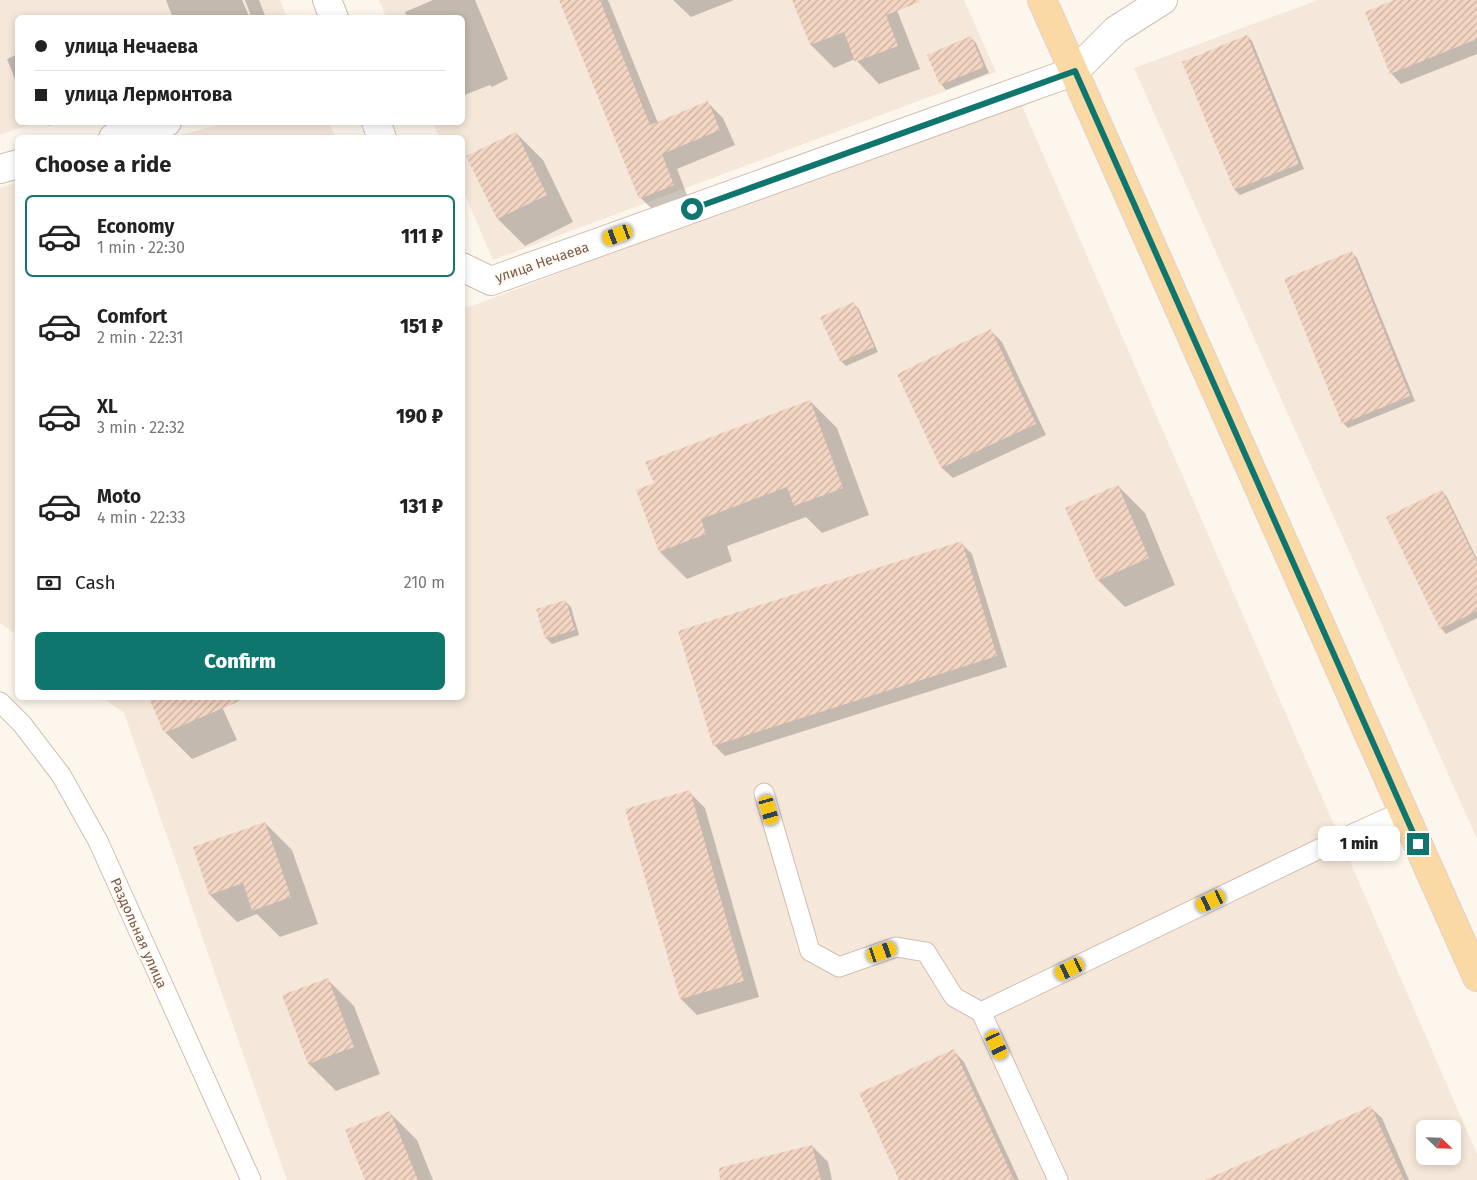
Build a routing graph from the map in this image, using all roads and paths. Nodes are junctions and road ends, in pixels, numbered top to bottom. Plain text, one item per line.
1 (328, 0) edge
2 (1042, 0) edge
3 (1163, 0) edge
4 (333, 15) edge
5 (1075, 71) junction
6 (157, 125) edge
7 (123, 135) edge
8 (15, 165) edge
9 (0, 169) edge
10 (465, 269) edge
11 (0, 702) edge
12 (764, 793) dead end
13 (1403, 811) junction
14 (1477, 977) edge
15 (981, 1012) junction
16 (251, 1180) edge
17 (1058, 1180) edge

1 - 4 street
2 - 5 main road
3 - 5 street
5 - 10 street, улица Нечаева
5 - 13 main road
6 - 7 street
8 - 9 street
11 - 16 lane, Раздольная улица
12 - 15 lane
13 - 14 main road
13 - 15 lane
15 - 17 lane

